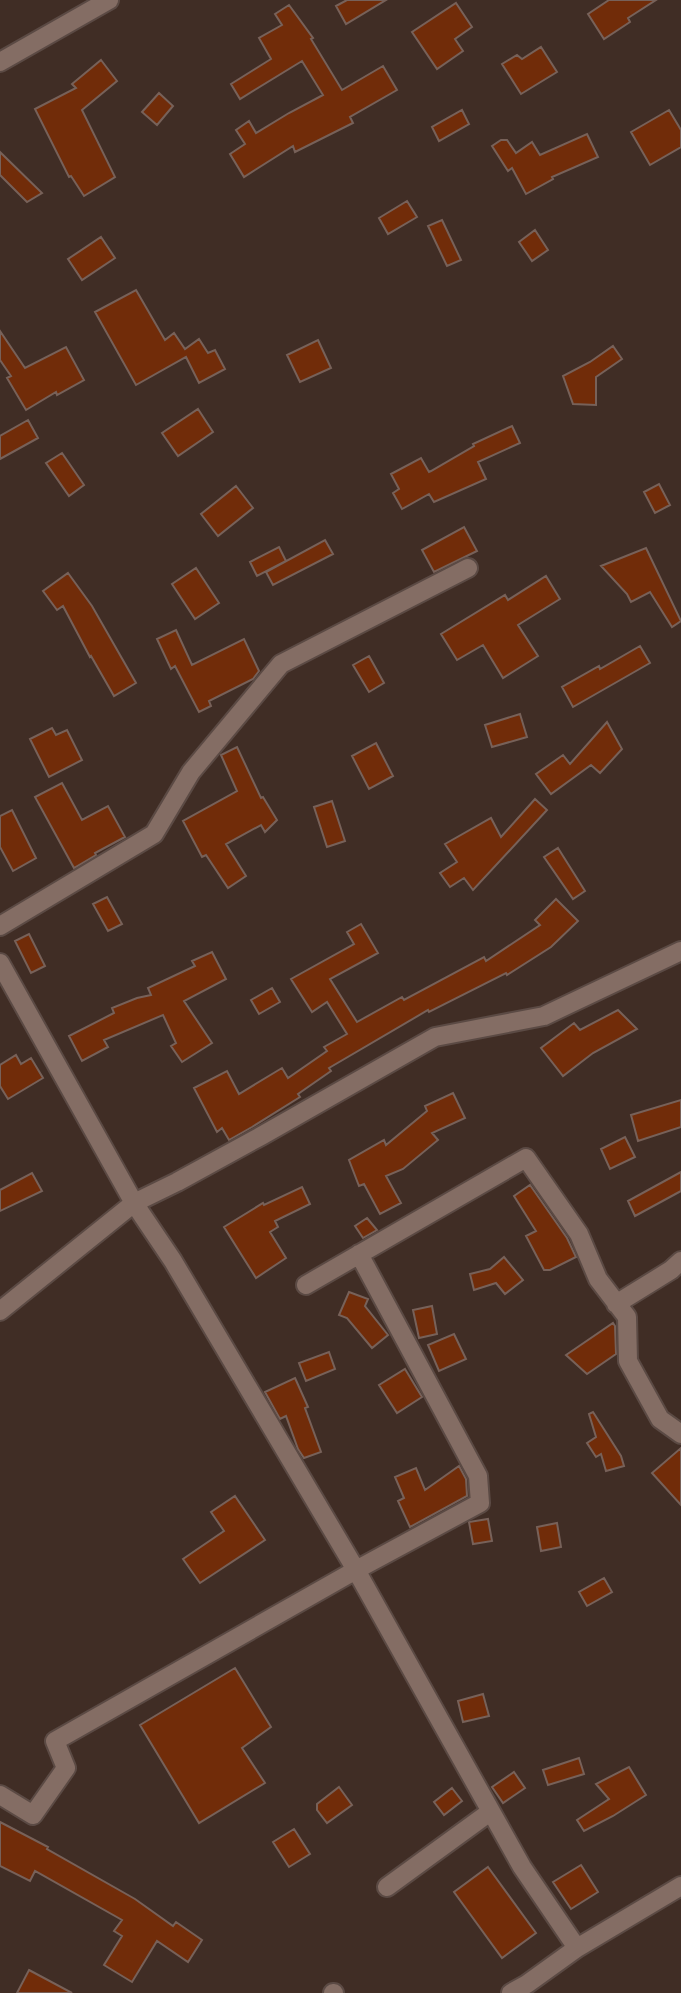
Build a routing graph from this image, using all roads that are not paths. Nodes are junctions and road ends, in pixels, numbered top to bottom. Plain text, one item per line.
1 (109, 0) edge
2 (0, 62) edge
3 (468, 568) dead end
4 (0, 926) edge
5 (681, 951) edge
6 (0, 963) edge
7 (134, 1203) junction
8 (359, 1254) junction
9 (681, 1261) edge
10 (306, 1285) dead end
11 (616, 1304) junction
12 (0, 1311) edge
13 (681, 1434) edge
14 (356, 1570) junction
15 (0, 1795) edge
16 (490, 1812) junction
17 (681, 1886) edge
18 (387, 1887) dead end
19 (577, 1948) junction
20 (511, 1993) edge

1 - 2 street
3 - 4 street
5 - 7 street
6 - 7 street
7 - 12 street
7 - 14 street
8 - 10 street
8 - 11 street
8 - 14 street
9 - 11 street
11 - 13 street
14 - 15 street
14 - 16 street
16 - 18 street
16 - 19 street
17 - 19 street
19 - 20 street

